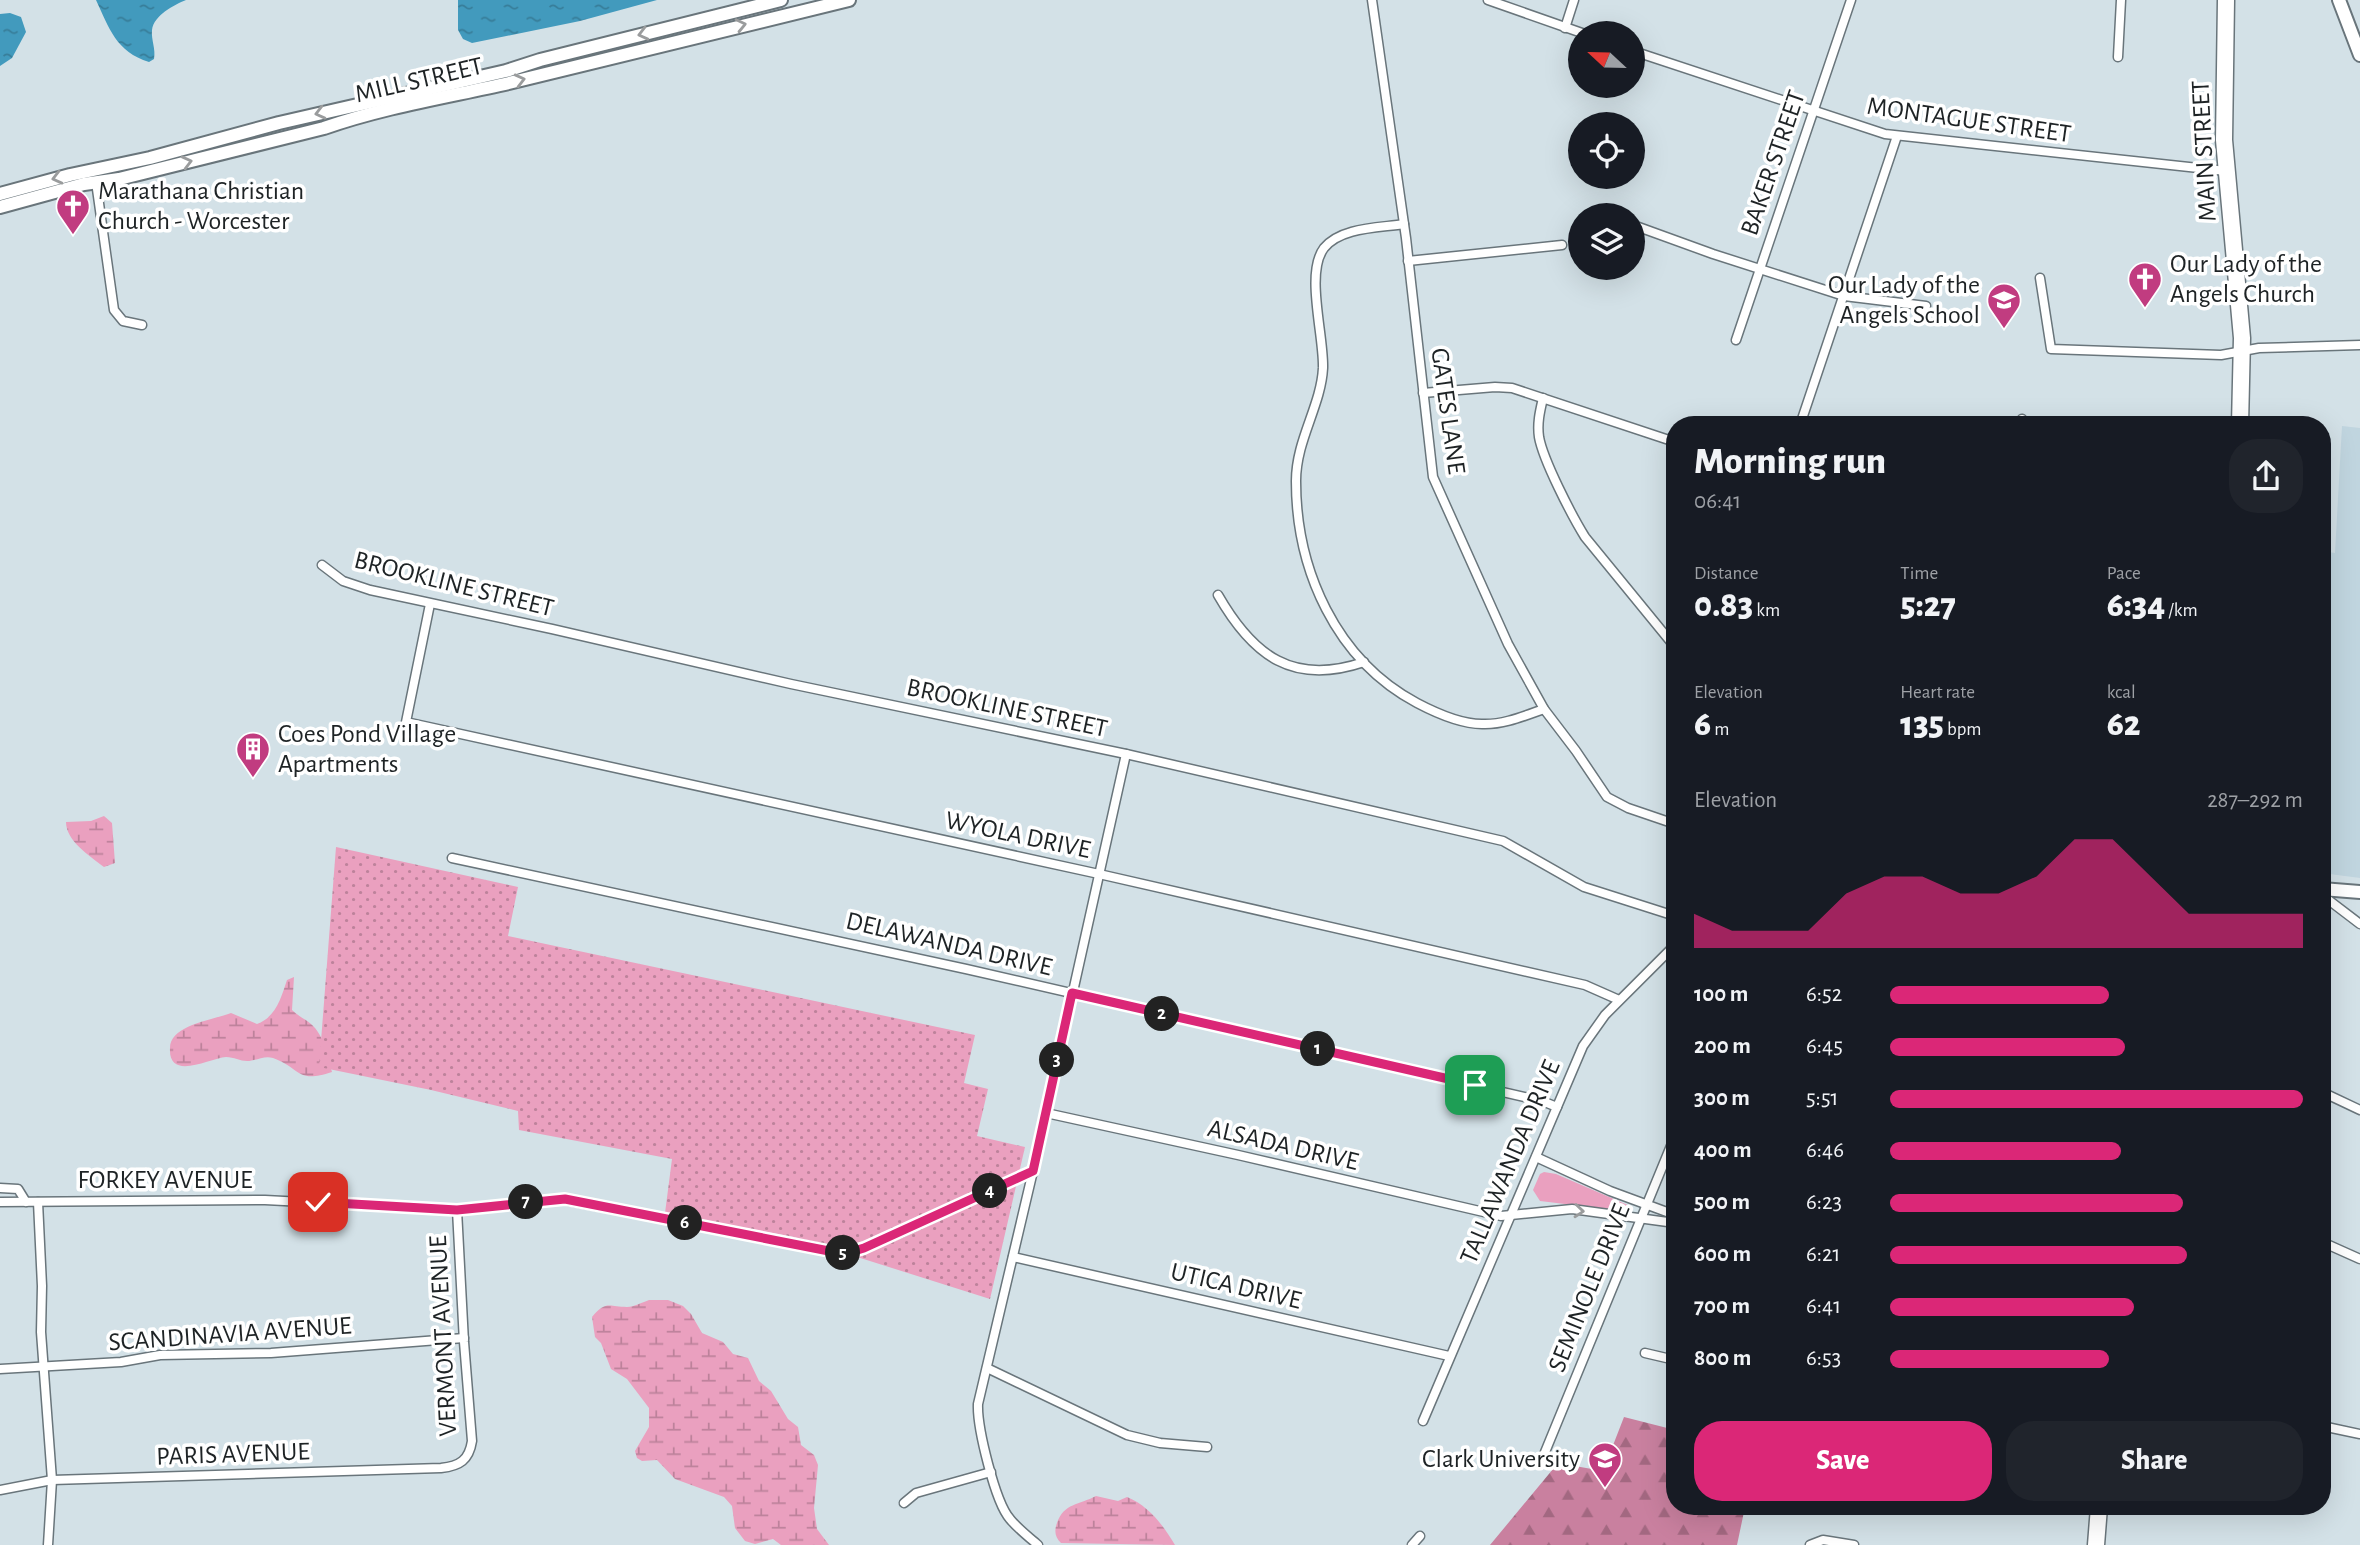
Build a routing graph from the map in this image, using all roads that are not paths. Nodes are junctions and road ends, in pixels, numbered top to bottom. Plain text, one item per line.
1 (781, 0) edge
2 (849, 0) edge
3 (1373, 0) edge
4 (1488, 0) edge
5 (1574, 0) edge
6 (1851, 0) edge
7 (2120, 0) edge
8 (2226, 0) edge
9 (2339, 0) edge
10 (1565, 27) junction
11 (1568, 28) edge
12 (1645, 55) edge
13 (2360, 55) edge
14 (2118, 57) dead end
15 (434, 86) junction
16 (430, 99) junction
17 (1813, 112) junction
18 (1898, 136) junction
19 (2226, 171) junction
20 (95, 176) junction
21 (0, 194) edge
22 (0, 207) edge
23 (1404, 224) junction
24 (1645, 229) edge
25 (1562, 244) dead end
26 (1408, 261) junction
27 (1760, 269) junction
28 (2040, 278) dead end
29 (1844, 296) junction
30 (1926, 306) dead end
31 (142, 325) dead end
32 (1736, 340) dead end
33 (2360, 345) edge
34 (2241, 351) junction
35 (1423, 393) junction
36 (1543, 398) junction
37 (1803, 416) edge
38 (2240, 416) edge
39 (1666, 439) edge
40 (322, 565) dead end
41 (1218, 596) dead end
42 (430, 604) junction
43 (1666, 636) edge
44 (1364, 662) junction
45 (1544, 709) junction
46 (1125, 754) junction
47 (1666, 821) edge
48 (452, 858) dead end
49 (1099, 874) junction
50 (2331, 890) edge
51 (2360, 892) edge
52 (2331, 902) edge
53 (1666, 913) edge
54 (2360, 923) edge
55 (1666, 954) edge
56 (1072, 993) junction
57 (1619, 1000) junction
58 (2331, 1096) edge
59 (1557, 1107) junction
60 (2360, 1110) edge
61 (1045, 1113) junction
62 (1536, 1157) junction
63 (1666, 1158) edge
64 (1033, 1171) junction
65 (0, 1188) edge
66 (0, 1202) edge
67 (26, 1202) junction
68 (38, 1202) junction
69 (1647, 1204) junction
70 (457, 1210) junction
71 (1666, 1211) edge
72 (1512, 1215) junction
73 (1641, 1217) junction
74 (1666, 1221) edge
75 (2331, 1246) edge
76 (1013, 1257) junction
77 (2360, 1259) edge
78 (464, 1338) junction
79 (1645, 1353) dead end
80 (1449, 1356) junction
81 (1666, 1358) edge
82 (44, 1368) junction
83 (988, 1368) junction
84 (0, 1369) edge
85 (1423, 1421) dead end
86 (2331, 1428) edge
87 (2360, 1434) edge
88 (1207, 1447) dead end
89 (1543, 1457) dead end
90 (466, 1458) joint
91 (992, 1472) junction
92 (52, 1480) junction
93 (0, 1490) edge
94 (904, 1503) dead end
95 (2098, 1515) edge
96 (1420, 1536) dead end
97 (48, 1545) edge
98 (1038, 1545) edge
99 (1412, 1545) edge
100 (1810, 1545) edge
101 (1854, 1545) edge
102 (2096, 1545) edge

1 -> 15 main road, MILL STREET
16 -> 2 main road, MILL STREET
3 - 23 street, GATES LANE
4 - 10 street
5 - 10 street
6 - 17 street, BAKER STREET
7 - 14 street
8 - 19 highway, MAIN STREET
9 - 13 main road
10 - 11 street
12 - 17 street, MONTAGUE STREET
15 - 16 main road
15 -> 20 main road, MILL STREET
20 -> 16 main road, MILL STREET
17 - 18 street, MONTAGUE STREET
17 - 27 street, BAKER STREET
18 - 19 street, MONTAGUE STREET
18 - 29 street
19 - 34 highway, MAIN STREET
20 -> 21 main road, MILL STREET
20 - 22 main road, MILL STREET
20 - 31 street
23 - 26 street, GATES LANE
23 - 44 street
24 - 27 street
25 - 26 street
26 - 35 street, GATES LANE
27 - 29 street
27 - 32 street, BAKER STREET
28 - 34 street
29 - 30 street
29 - 37 street
33 - 34 street
34 - 38 highway, MAIN STREET
35 - 36 street
35 - 45 street, GATES LANE
36 - 39 street
36 - 43 street
40 - 42 street, BROOKLINE STREET
41 - 44 street
42 - 46 street, BROOKLINE STREET
42 - 49 street, WYOLA DRIVE
44 - 45 street
45 - 47 street, GATES LANE
46 - 49 street
46 - 53 street, BROOKLINE STREET
48 - 56 street, DELAWANDA DRIVE
49 - 56 street
49 - 57 street, WYOLA DRIVE
50 - 51 main road
52 - 54 street
55 - 57 street, TALLAWANDA DRIVE
56 - 59 street, DELAWANDA DRIVE
56 - 61 street
57 - 59 street, TALLAWANDA DRIVE
58 - 60 street
59 - 62 street, TALLAWANDA DRIVE
61 - 64 street
61 - 72 street, ALSADA DRIVE
62 - 69 street
62 - 72 street, TALLAWANDA DRIVE
63 - 69 street, SEMINOLE DRIVE
64 - 70 street, FORKEY AVENUE
64 - 76 street
65 - 67 street
66 - 67 street, FORKEY AVENUE
67 - 68 street, FORKEY AVENUE
68 - 70 street, FORKEY AVENUE
68 - 82 street
69 - 71 street
69 - 73 street, SEMINOLE DRIVE
70 - 78 street, VERMONT AVENUE
72 -> 73 street, ALSADA DRIVE
72 - 80 street, TALLAWANDA DRIVE
73 - 74 street, ALSADA DRIVE
73 - 89 street, SEMINOLE DRIVE
75 - 77 street
76 - 80 street, UTICA DRIVE
76 - 83 street
78 - 82 street, SCANDINAVIA AVENUE
78 - 90 street, VERMONT AVENUE
79 - 81 street
80 - 85 street, TALLAWANDA DRIVE
82 - 84 street, SCANDINAVIA AVENUE
82 - 92 street
83 - 88 street
83 - 91 street
86 - 87 street
90 - 92 street, PARIS AVENUE
91 - 94 street
91 - 98 street
92 - 93 street, PARIS AVENUE
92 - 97 street
95 - 102 highway
96 - 99 street
100 - 101 street

